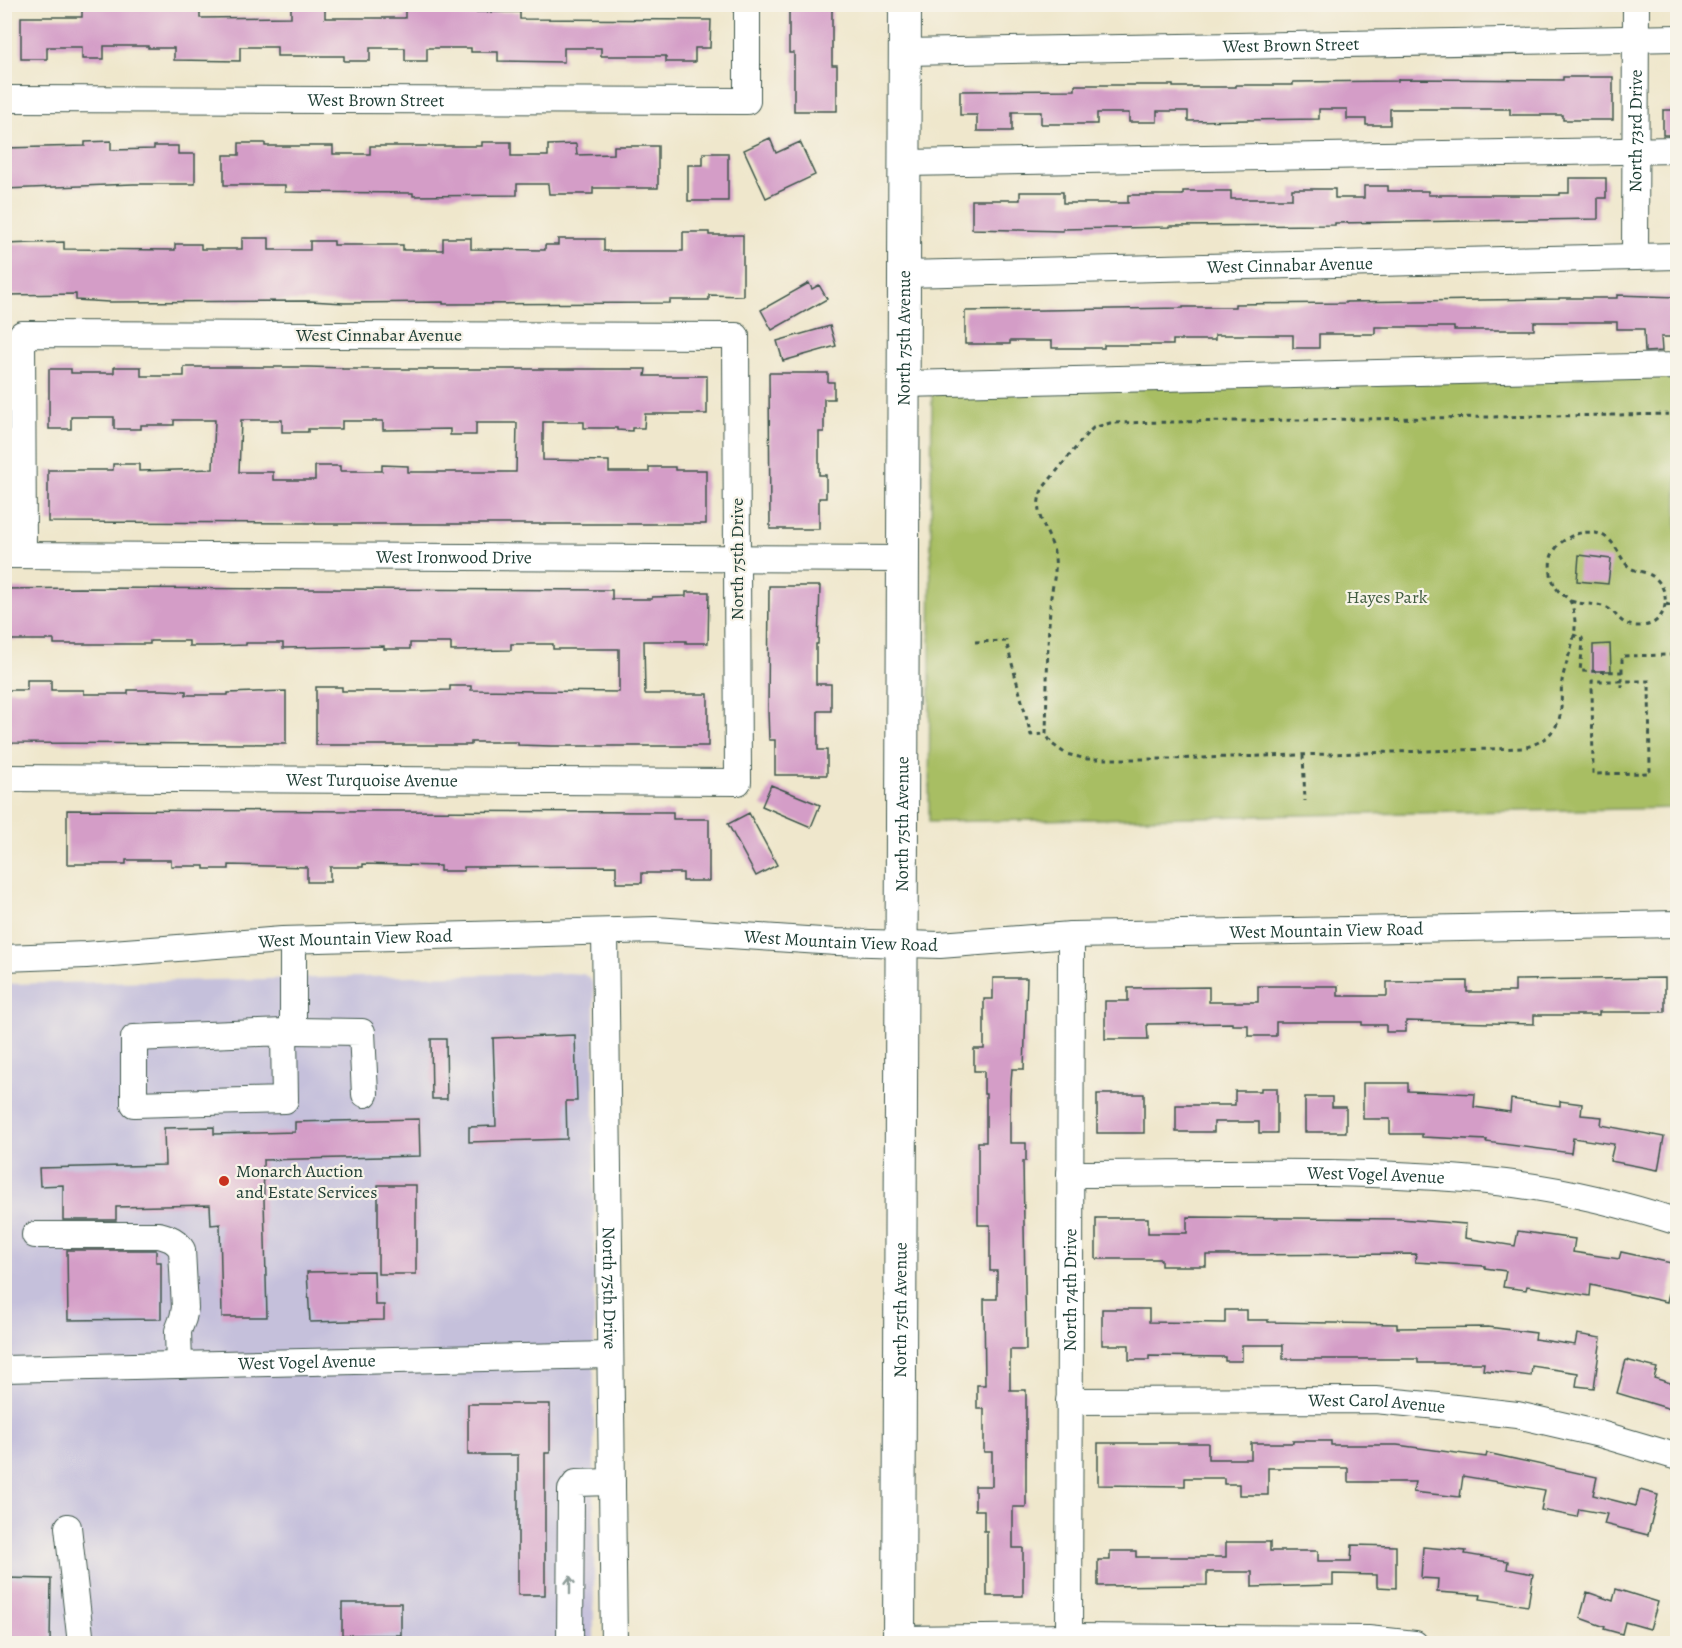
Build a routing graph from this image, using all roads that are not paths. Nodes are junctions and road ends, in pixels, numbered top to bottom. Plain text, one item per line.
1 (747, 4) edge
2 (905, 4) edge
3 (1636, 4) edge
4 (1677, 38) edge
5 (1636, 39) junction
6 (904, 52) junction
7 (4, 99) edge
8 (1636, 150) junction
9 (1677, 150) edge
10 (903, 163) junction
11 (1677, 256) edge
12 (1635, 257) junction
13 (903, 274) junction
14 (736, 336) joint
15 (1677, 366) edge
16 (903, 384) junction
17 (14, 555) edge
18 (737, 558) junction
19 (903, 559) junction
20 (4, 778) edge
21 (738, 782) joint
22 (1677, 924) edge
23 (605, 932) junction
24 (1071, 935) junction
25 (293, 940) junction
26 (900, 944) junction
27 (4, 958) edge
28 (289, 1031) junction
29 (365, 1094) dead end
30 (1070, 1174) junction
31 (1677, 1222) edge
32 (35, 1235) dead end
33 (609, 1355) junction
34 (179, 1365) junction
35 (4, 1369) edge
36 (1069, 1401) junction
37 (1677, 1457) edge
38 (612, 1482) junction
39 (68, 1527) dead end
40 (1069, 1640) edge
41 (899, 1642) edge
42 (81, 1644) edge
43 (570, 1644) edge
44 (614, 1644) edge
45 (1415, 1644) edge

1 - 7 street, West Brown Street
2 - 6 main road, North 75th Avenue
3 - 5 street, North 73rd Drive
4 - 5 street, West Brown Street
5 - 6 street, West Brown Street
5 - 8 street, North 73rd Drive
6 - 10 main road, North 75th Avenue
8 - 9 street
8 - 10 street
8 - 12 street, North 73rd Drive
10 - 13 main road, North 75th Avenue
11 - 12 street, West Cinnabar Avenue
12 - 13 street, West Cinnabar Avenue
13 - 16 main road, North 75th Avenue
14 - 17 street, West Cinnabar Avenue
14 - 18 street, North 75th Drive
15 - 16 street
16 - 19 main road, North 75th Avenue
17 - 18 street, West Ironwood Drive
18 - 19 street, West Ironwood Drive
18 - 21 street, North 75th Drive
19 - 26 main road, North 75th Avenue
20 - 21 street, West Turquoise Avenue
22 - 24 street, West Mountain View Road
23 - 25 street, West Mountain View Road
23 - 26 street, West Mountain View Road
23 - 33 street, North 75th Drive
24 - 26 street, West Mountain View Road
24 - 30 street, North 74th Drive
25 - 27 street, West Mountain View Road
25 - 28 street
26 - 41 main road, North 75th Avenue
28 - 28 street
28 - 29 street
30 - 31 street, West Vogel Avenue
30 - 36 street, North 74th Drive
32 - 34 street
33 - 34 street, West Vogel Avenue
33 - 38 street, North 75th Drive
34 - 35 street, West Vogel Avenue
36 - 37 street, West Carol Avenue
36 - 40 street, North 74th Drive
43 -> 38 street
38 - 44 street, North 75th Drive
39 - 42 street
40 - 41 street
40 - 45 street

